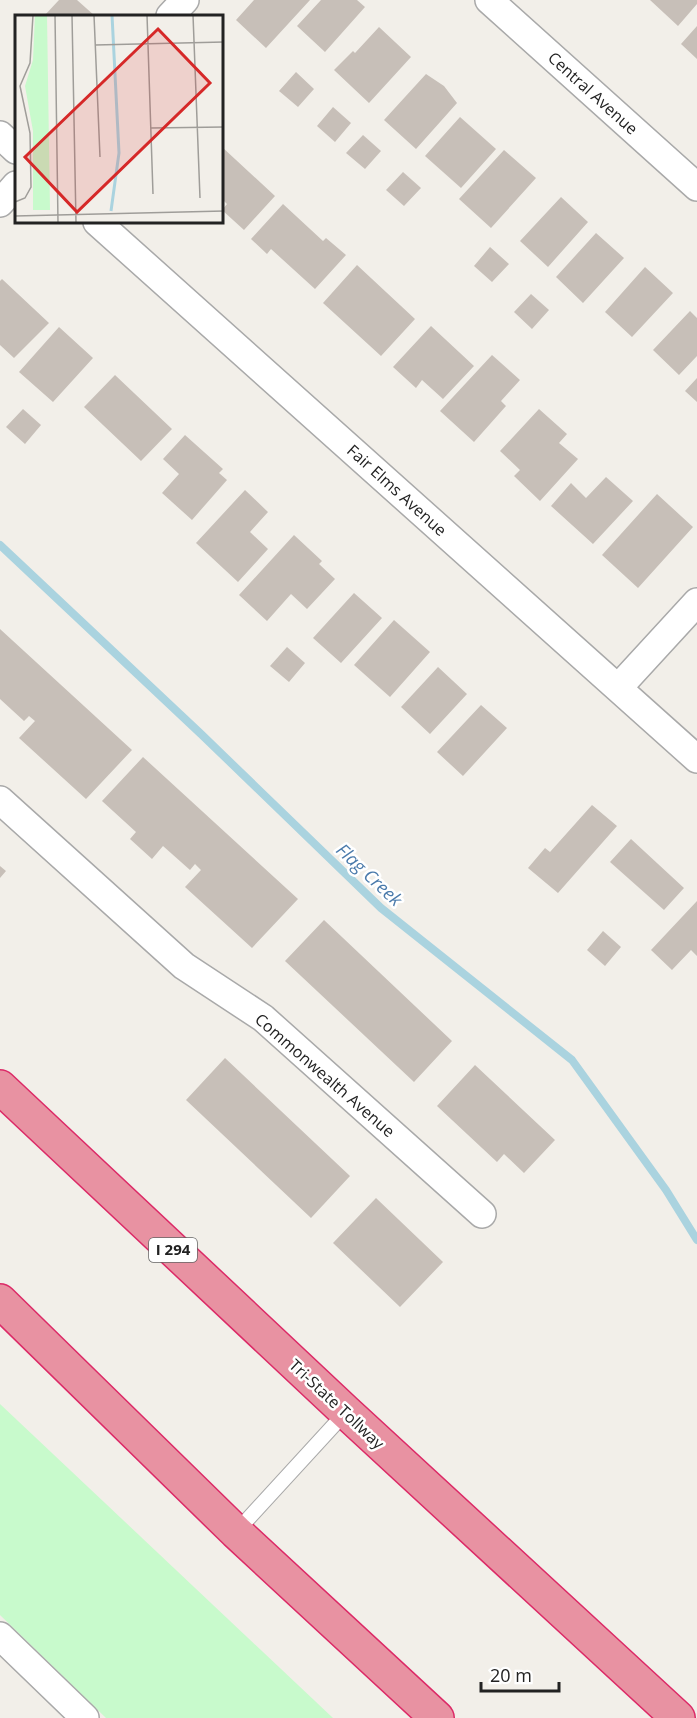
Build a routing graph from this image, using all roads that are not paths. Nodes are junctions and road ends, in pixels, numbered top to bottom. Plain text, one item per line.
1 (185, 0) edge
2 (489, 0) edge
3 (171, 15) edge
4 (0, 135) edge
5 (15, 149) edge
6 (15, 186) edge
7 (697, 187) edge
8 (0, 203) edge
9 (99, 224) edge
10 (697, 602) edge
11 (618, 688) junction
12 (697, 759) edge
13 (0, 800) edge
14 (0, 1087) edge
15 (482, 1214) dead end
16 (0, 1300) edge
17 (346, 1412) junction
18 (236, 1532) junction
19 (0, 1636) edge
20 (85, 1718) edge
21 (437, 1718) edge
22 (678, 1718) edge

1 - 3 street
2 - 7 street, Central Avenue
4 - 5 street
6 - 8 street
9 - 11 street, Fair Elms Avenue
10 - 11 street
11 - 12 street, Fair Elms Avenue
13 - 15 street, Commonwealth Avenue
14 - 17 highway, Tri-State Tollway / I 294
16 - 18 highway
17 - 18 lane
17 - 22 highway, Tri-State Tollway / I 294
18 - 21 highway
19 - 20 street

